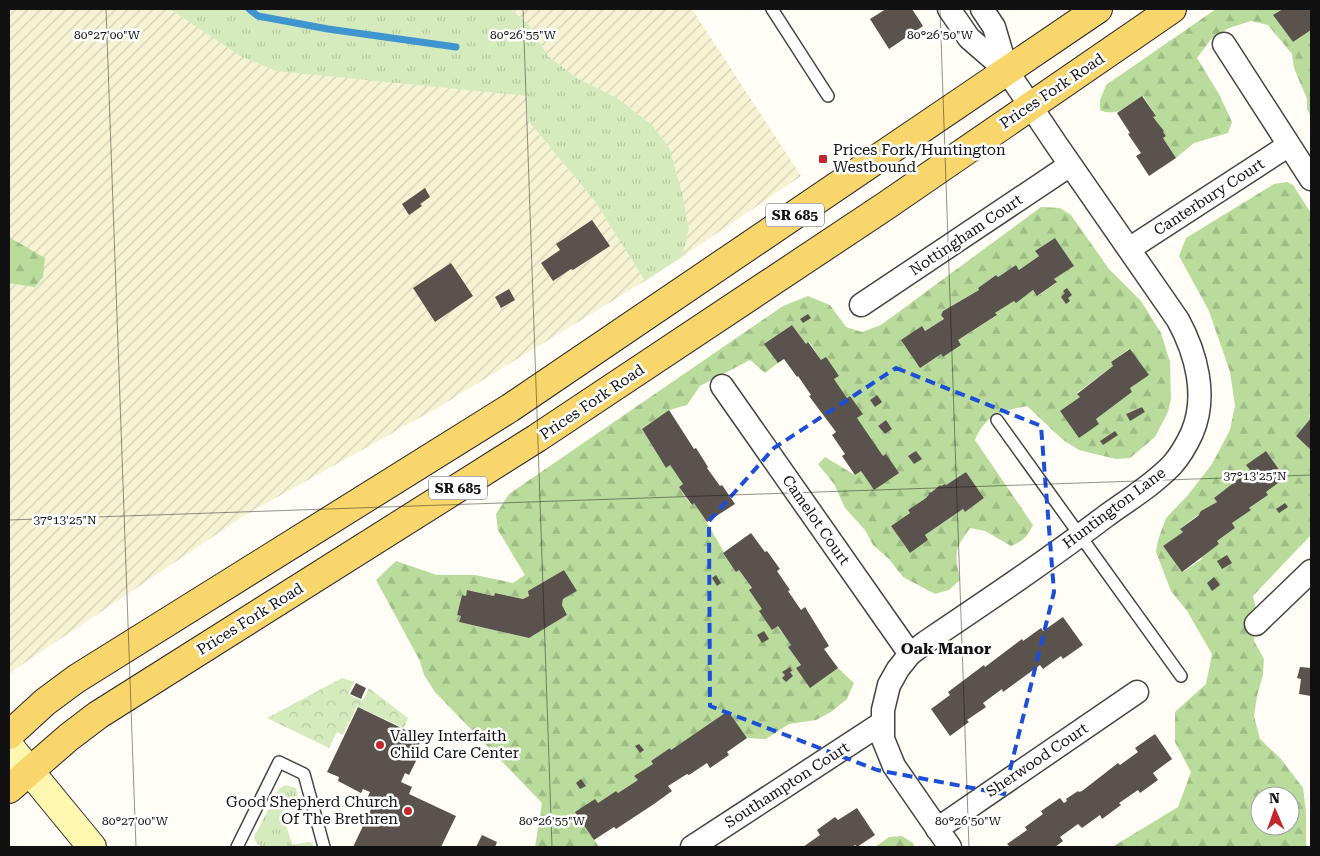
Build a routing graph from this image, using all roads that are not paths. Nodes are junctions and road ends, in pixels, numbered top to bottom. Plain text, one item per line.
1 (772, 9) edge
2 (948, 9) edge
3 (982, 9) edge
4 (1098, 9) edge
5 (1172, 9) edge
6 (1224, 44) dead end
7 (1007, 71) junction
8 (828, 96) dead end
9 (1029, 106) junction
10 (1289, 145) junction
11 (1070, 165) junction
12 (1311, 178) edge
13 (1129, 249) junction
14 (862, 305) dead end
15 (722, 386) dead end
16 (997, 420) dead end
17 (1081, 535) junction
18 (1311, 571) edge
19 (1256, 624) dead end
20 (910, 654) junction
21 (1181, 676) dead end
22 (1138, 692) dead end
23 (882, 723) junction
24 (9, 735) edge
25 (9, 746) edge
26 (29, 771) junction
27 (9, 790) edge
28 (937, 829) junction
29 (92, 847) edge
30 (237, 847) edge
31 (324, 847) edge
32 (692, 847) edge
33 (950, 847) edge

1 - 8 lane
2 - 7 street
3 - 7 street
4 - 7 main road, SR 685
5 - 9 main road, Prices Fork Road / SR 685
6 - 10 street
7 - 9 street, Huntington Lane
7 - 24 main road, SR 685
9 - 11 street, Huntington Lane
9 - 26 main road, Prices Fork Road / SR 685
10 - 12 street
10 - 13 street, Canterbury Court
11 - 13 street, Huntington Lane
11 - 14 street, Nottingham Court
13 - 17 street, Huntington Lane
15 - 20 street, Camelot Court
16 - 17 lane
17 - 20 street, Huntington Lane
17 - 21 lane
18 - 19 street
20 - 23 street, Huntington Lane
22 - 28 street, Sherwood Court
23 - 28 street, Huntington Lane
23 - 32 street, Southampton Court
25 - 26 street
26 - 27 main road, Prices Fork Road
26 - 29 street
28 - 33 street, Huntington Lane
30 - 31 lane

